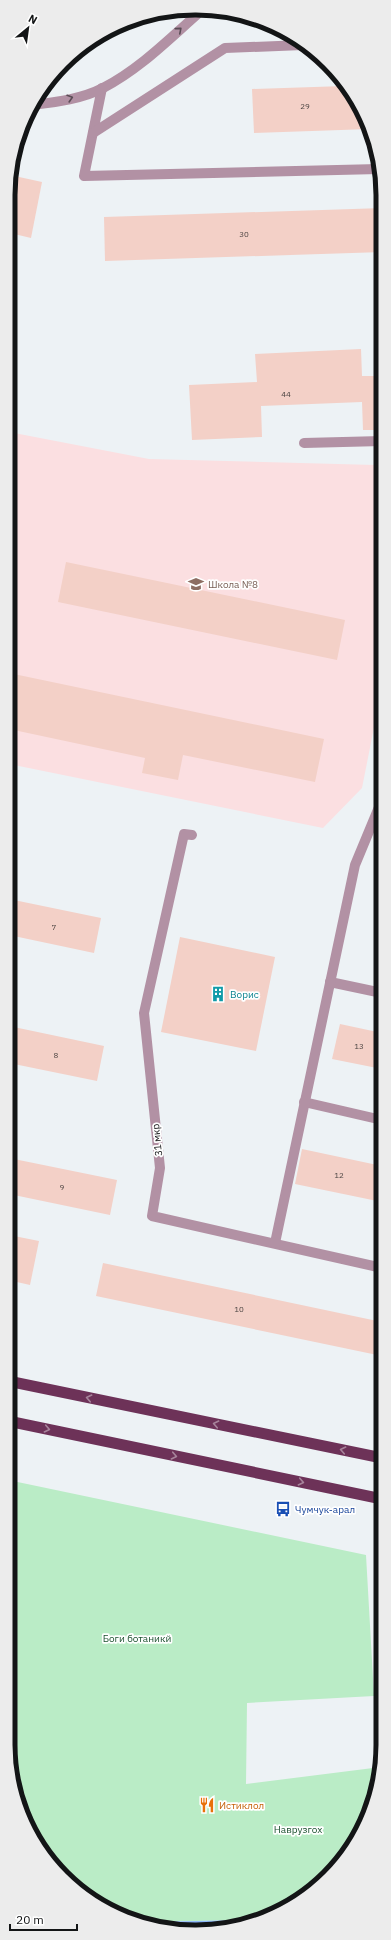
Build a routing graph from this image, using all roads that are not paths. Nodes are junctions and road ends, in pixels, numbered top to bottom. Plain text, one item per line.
1 (196, 15) edge
2 (296, 45) edge
3 (102, 88) junction
4 (40, 103) edge
5 (93, 133) junction
6 (374, 169) edge
7 (376, 441) edge
8 (304, 443) dead end
9 (376, 814) edge
10 (188, 835) dead end
11 (330, 982) junction
12 (376, 992) edge
13 (304, 1102) junction
14 (376, 1119) edge
15 (275, 1244) junction
16 (376, 1267) edge
17 (15, 1382) edge
18 (15, 1422) edge
19 (376, 1457) edge
20 (376, 1498) edge

3 -> 1 street
2 - 5 street
4 -> 3 street
3 - 5 street
5 - 6 street
7 - 8 street
9 - 11 street
10 - 15 street, 31 мкр
11 - 12 street
11 - 13 street
13 - 14 street
13 - 15 street
15 - 16 street, 31 мкр
19 -> 17 highway
18 -> 20 highway

